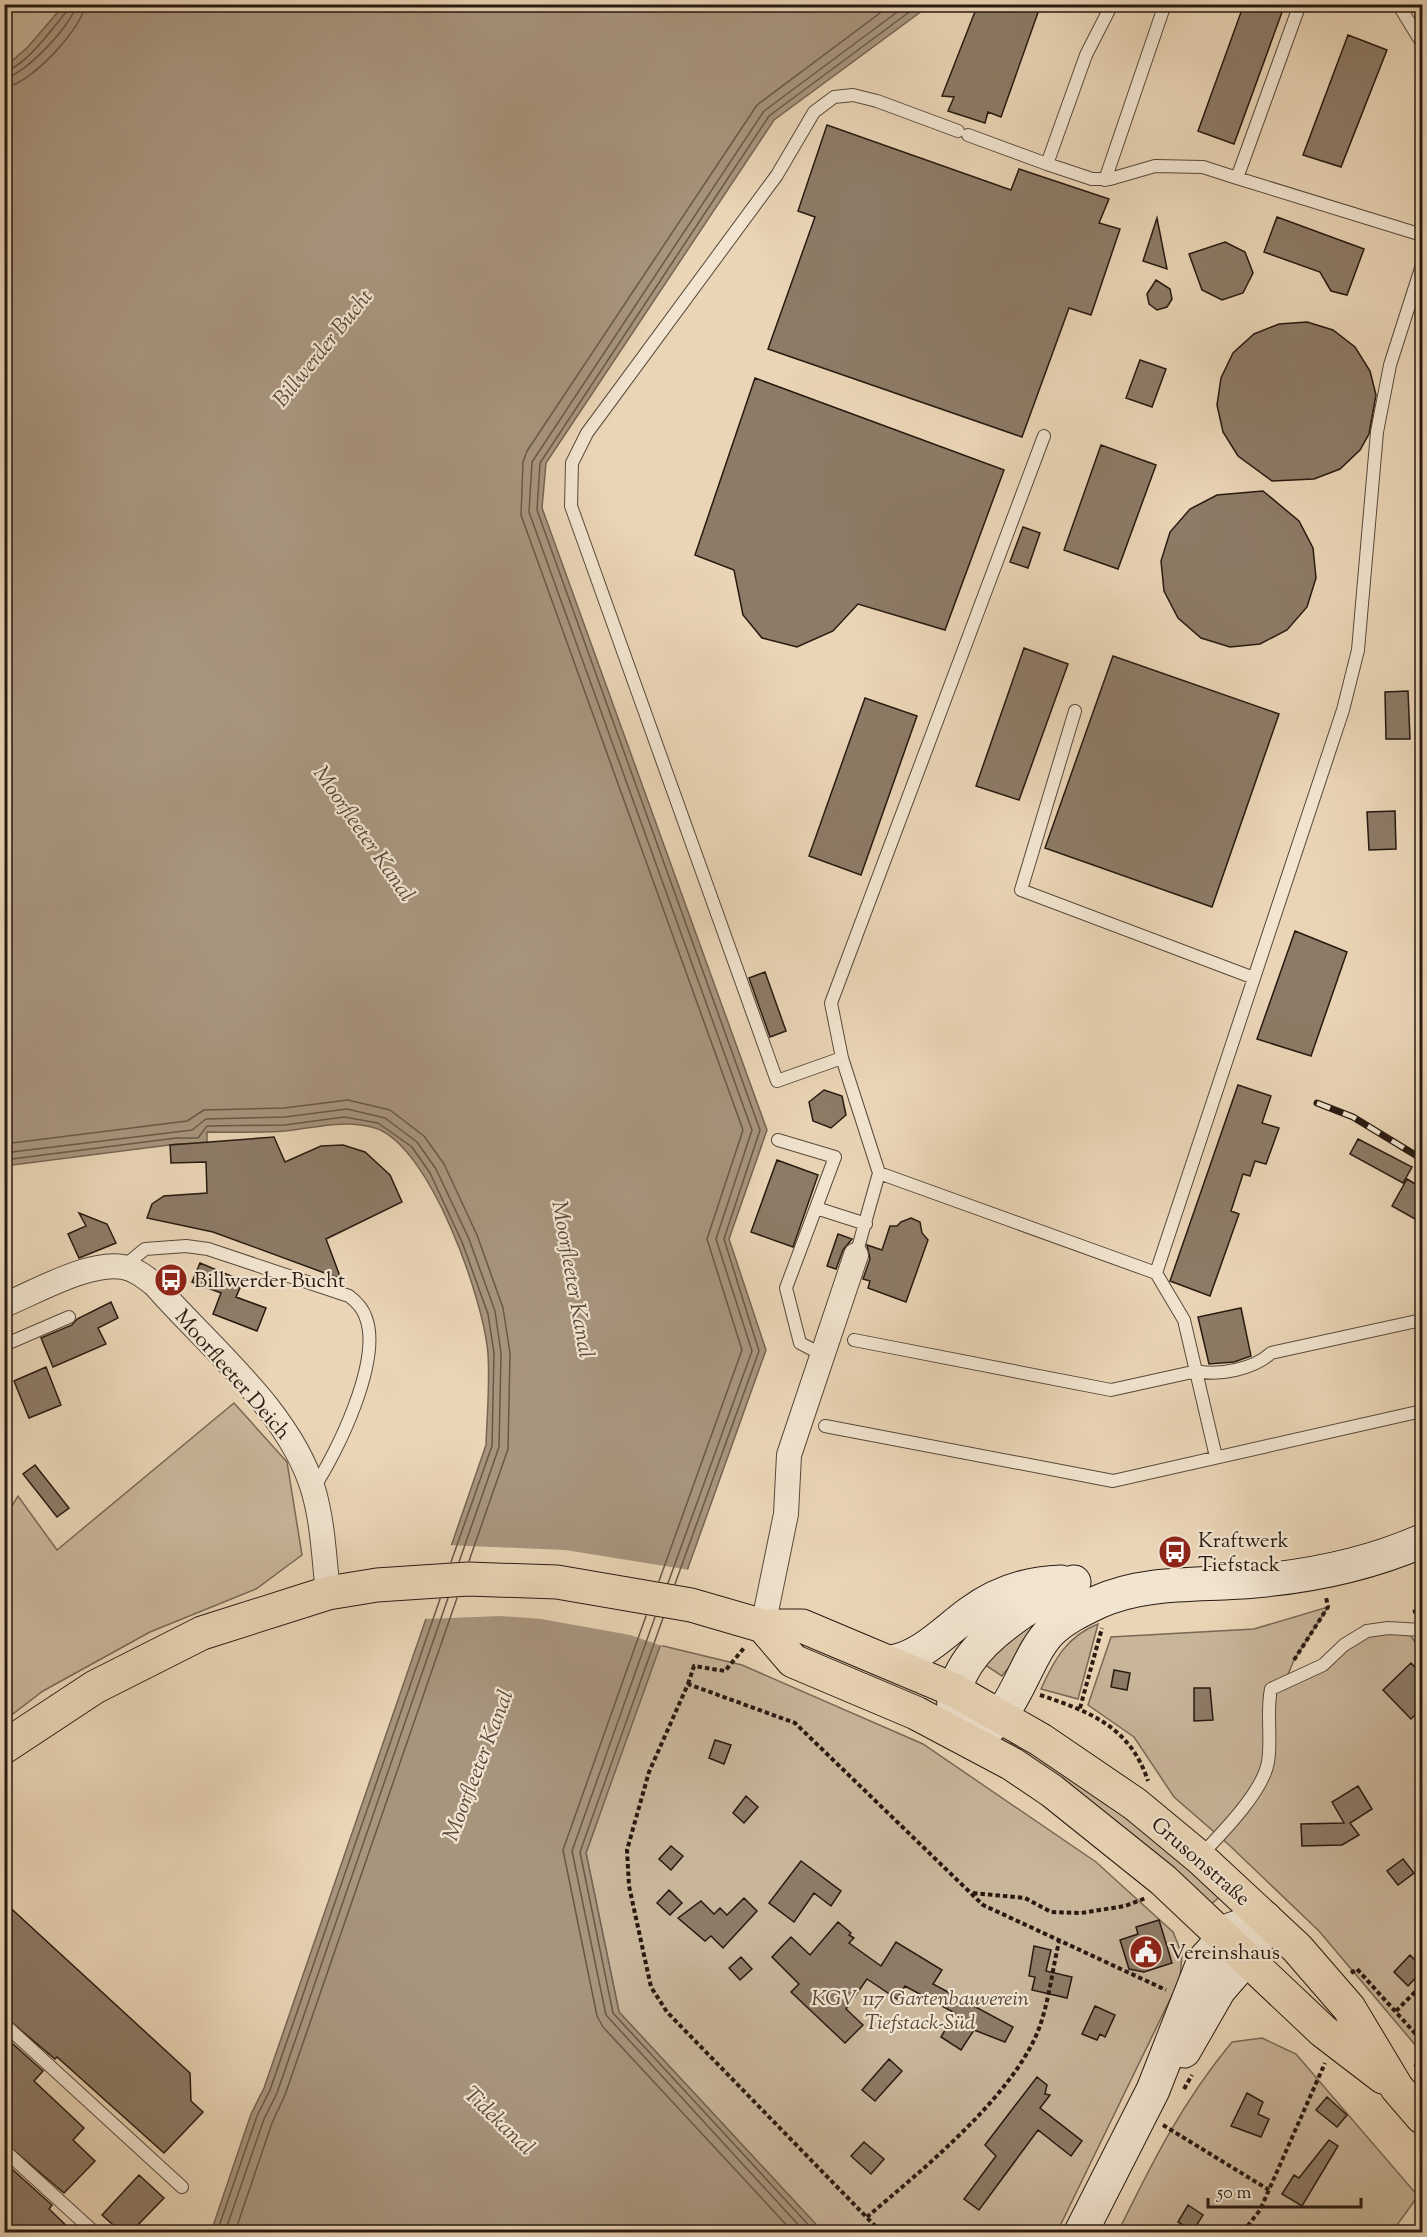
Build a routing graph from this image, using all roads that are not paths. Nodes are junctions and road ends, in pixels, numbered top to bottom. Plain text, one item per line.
1 (1112, 4) edge
2 (1165, 4) edge
3 (1300, 4) edge
4 (1398, 4) edge
5 (1422, 43) edge
6 (1047, 164) junction
7 (1237, 178) junction
8 (1105, 180) junction
9 (1422, 235) edge
10 (1422, 266) edge
11 (1044, 436) dead end
12 (1075, 711) dead end
13 (1254, 978) junction
14 (842, 1058) junction
15 (778, 1140) dead end
16 (879, 1173) junction
17 (816, 1208) junction
18 (866, 1224) junction
19 (856, 1255) joint
20 (123, 1267) junction
21 (1156, 1273) junction
22 (4, 1305) edge
23 (69, 1317) dead end
24 (1417, 1321) dead end
25 (854, 1340) dead end
26 (4, 1345) edge
27 (823, 1355) junction
28 (1197, 1371) junction
29 (1422, 1412) edge
30 (825, 1426) dead end
31 (1216, 1457) junction
32 (313, 1489) junction
33 (1422, 1541) edge
34 (1074, 1582) junction
35 (1150, 1587) junction
36 (328, 1593) junction
37 (763, 1626) junction
38 (1422, 1630) edge
39 (892, 1662) junction
40 (954, 1690) junction
41 (1001, 1716) junction
42 (962, 1736) junction
43 (4, 1747) edge
44 (1199, 1857) junction
45 (1265, 1918) junction
46 (1224, 1936) junction
47 (1247, 1958) junction
48 (4, 2024) edge
49 (1397, 2088) junction
50 (1167, 2100) junction
51 (1422, 2117) edge
52 (4, 2150) edge
53 (182, 2187) dead end
54 (94, 2232) edge
55 (1081, 2232) edge

1 - 6 lane
2 - 8 lane
3 - 7 lane
4 - 5 lane
6 - 8 lane
6 - 14 lane
7 - 8 lane
7 - 9 lane
10 - 13 lane
11 - 14 lane
12 - 13 lane
13 - 21 lane
14 - 16 lane
15 - 17 lane
16 - 18 lane
16 - 21 lane
17 - 18 lane
17 - 27 lane
18 - 19 lane
19 - 27 street
20 - 22 street
20 - 32 street, Moorfleeter Deich
20 - 32 lane
21 - 28 lane
23 - 26 lane
24 - 28 lane
25 - 28 lane
27 - 37 street
28 - 31 lane
29 - 31 lane
30 - 31 lane
32 - 36 street, Moorfleeter Deich
33 - 35 street
34 - 35 street
34 - 39 street
34 - 40 street
35 - 41 street
36 - 37 main road
36 - 43 main road
37 - 39 main road, Grusonstraße
37 - 42 main road, Grusonstraße
38 - 44 lane
39 - 40 main road, Grusonstraße
40 - 41 main road, Grusonstraße
40 - 42 street
41 - 42 street
41 - 44 main road, Grusonstraße
42 - 46 main road, Grusonstraße
44 - 45 main road, Grusonstraße
45 - 46 street
45 - 47 street
45 - 49 main road, Grusonstraße
46 - 47 main road, Grusonstraße
46 - 50 street
47 - 49 main road, Grusonstraße
47 - 50 street
48 - 53 lane
49 - 51 main road, Grusonstraße
50 - 55 street
52 - 54 lane

